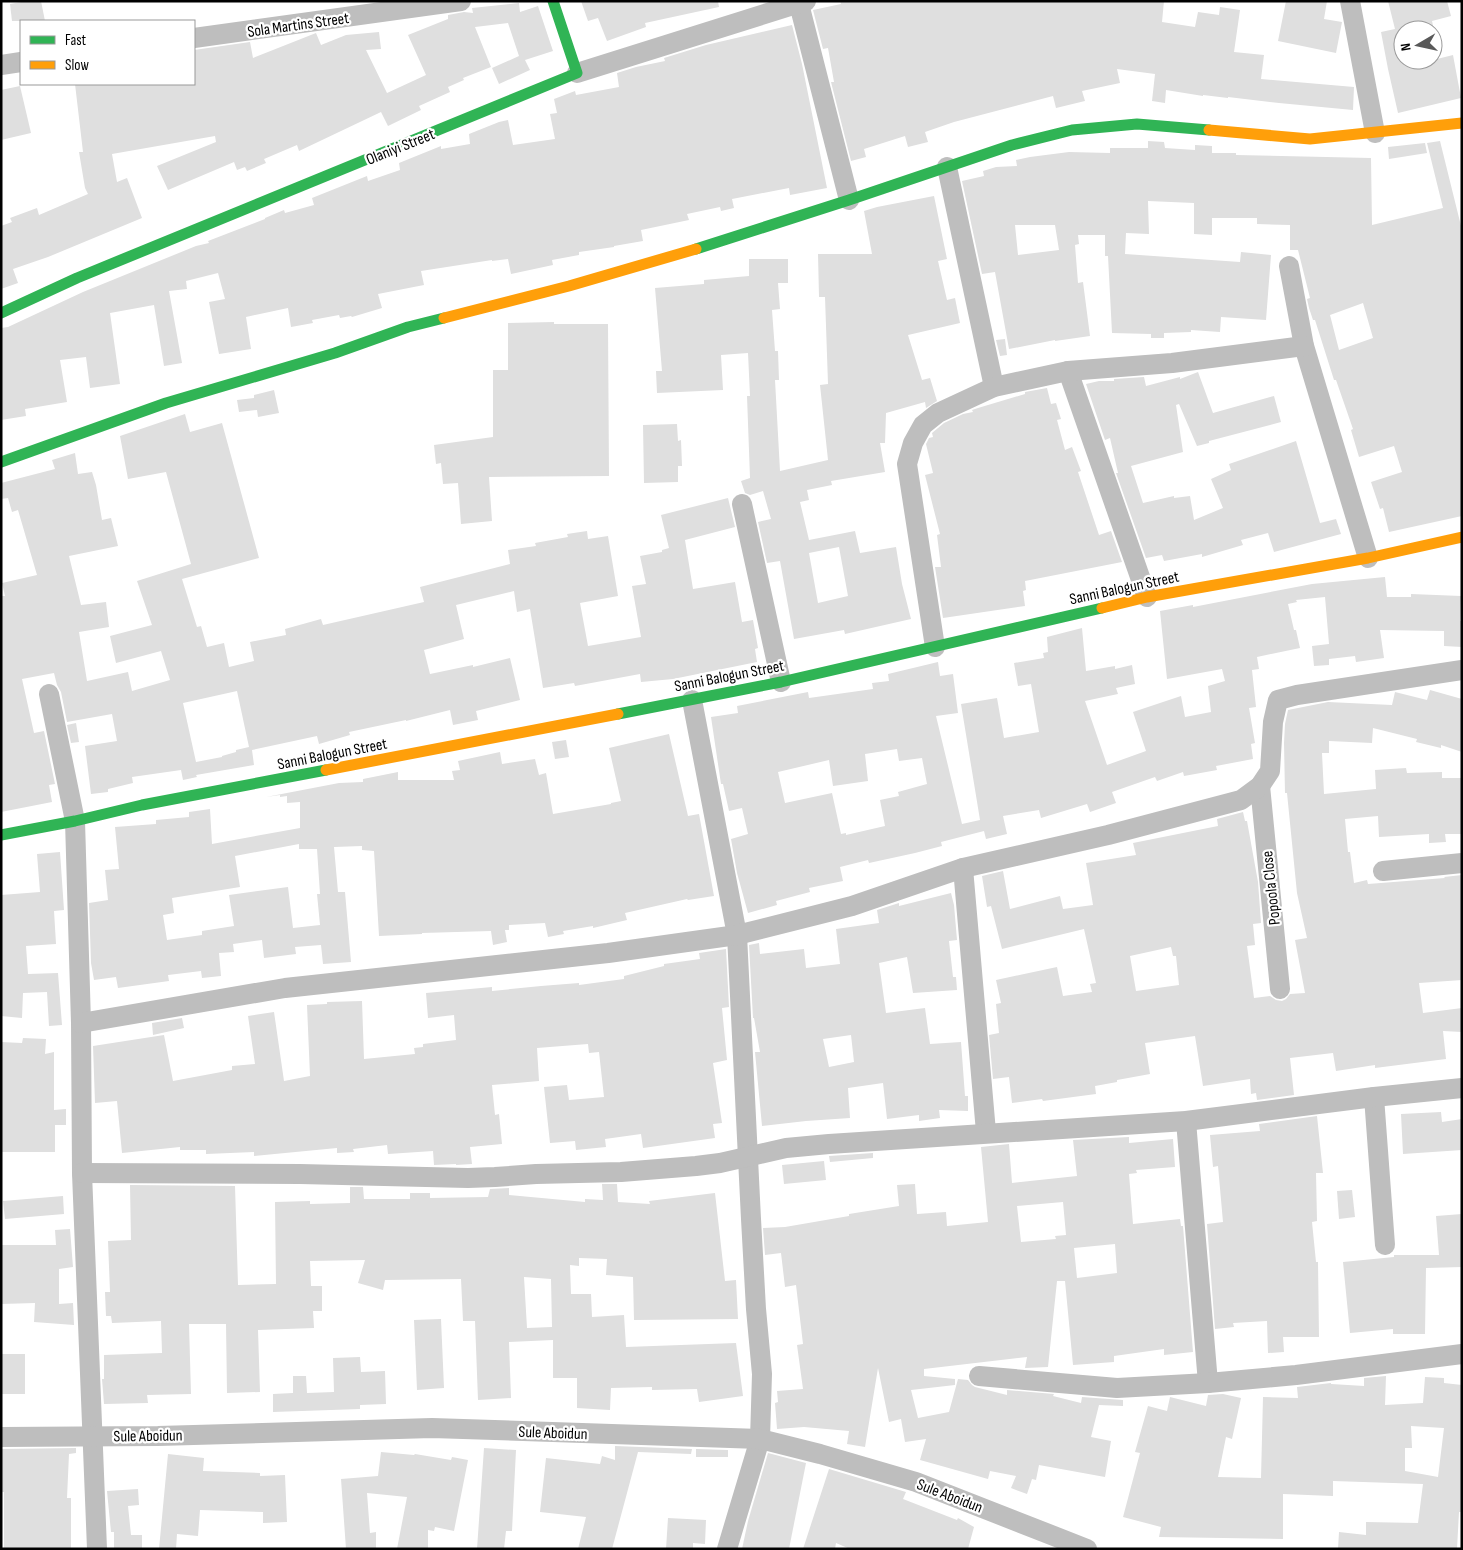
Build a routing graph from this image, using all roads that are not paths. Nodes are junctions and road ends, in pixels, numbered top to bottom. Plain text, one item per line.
1 (461, 1) edge
2 (553, 1) edge
3 (1350, 1) edge
4 (803, 2) edge
5 (195, 38) edge
6 (20, 62) edge
7 (1, 65) edge
8 (577, 73) junction
9 (1462, 122) edge
10 (1375, 133) junction
11 (947, 167) junction
12 (849, 200) junction
13 (1289, 266) dead end
14 (1, 312) edge
15 (1304, 346) junction
16 (1068, 372) junction
17 (994, 387) junction
18 (1, 462) edge
19 (742, 504) dead end
20 (1462, 537) edge
21 (1368, 558) junction
22 (1147, 597) junction
23 (935, 647) junction
24 (1462, 670) edge
25 (781, 682) junction
26 (49, 694) dead end
27 (692, 700) junction
28 (1260, 786) junction
29 (75, 821) junction
30 (1, 835) edge
31 (1462, 863) edge
32 (963, 868) junction
33 (1383, 871) dead end
34 (738, 935) junction
35 (1280, 989) dead end
36 (81, 1023) junction
37 (1462, 1088) edge
38 (1374, 1097) junction
39 (1186, 1121) junction
40 (986, 1132) junction
41 (747, 1156) junction
42 (82, 1173) junction
43 (1385, 1245) dead end
44 (1462, 1354) edge
45 (979, 1376) dead end
46 (1208, 1383) junction
47 (1, 1436) edge
48 (92, 1436) junction
49 (760, 1439) junction
50 (97, 1549) edge
51 (727, 1549) edge
52 (1087, 1549) edge

1 - 5 street, Sola Martins Street
2 - 8 street
3 - 10 street
4 - 8 street, Olaniyi Street
4 - 12 street
6 - 7 street
8 - 14 street, Olaniyi Street
9 - 10 street
10 - 11 street
11 - 12 street
11 - 17 street
12 - 18 street
13 - 15 street
15 - 16 street
15 - 21 street
16 - 17 street
16 - 22 street
17 - 23 street
19 - 25 street
20 - 21 street, Sanni Balogun Street
21 - 22 street, Sanni Balogun Street
22 - 23 street, Sanni Balogun Street
23 - 25 street, Sanni Balogun Street
24 - 28 street
25 - 27 street, Sanni Balogun Street
26 - 29 street
27 - 29 street, Sanni Balogun Street
27 - 34 street
28 - 32 street
28 - 35 street, Popoola Close
29 - 30 street, Sanni Balogun Street
29 - 36 street
31 - 33 street
32 - 34 street
32 - 40 street
34 - 36 street
34 - 41 street
36 - 42 street
37 - 38 street
38 - 39 street
38 - 43 street
39 - 40 street
39 - 46 street
40 - 41 street
41 - 42 street
41 - 49 street
42 - 48 street
44 - 46 street
45 - 46 street
47 - 48 street, Sule Aboidun
48 - 49 street, Sule Aboidun
48 - 50 street
49 - 51 street
49 - 52 street, Sule Aboidun

